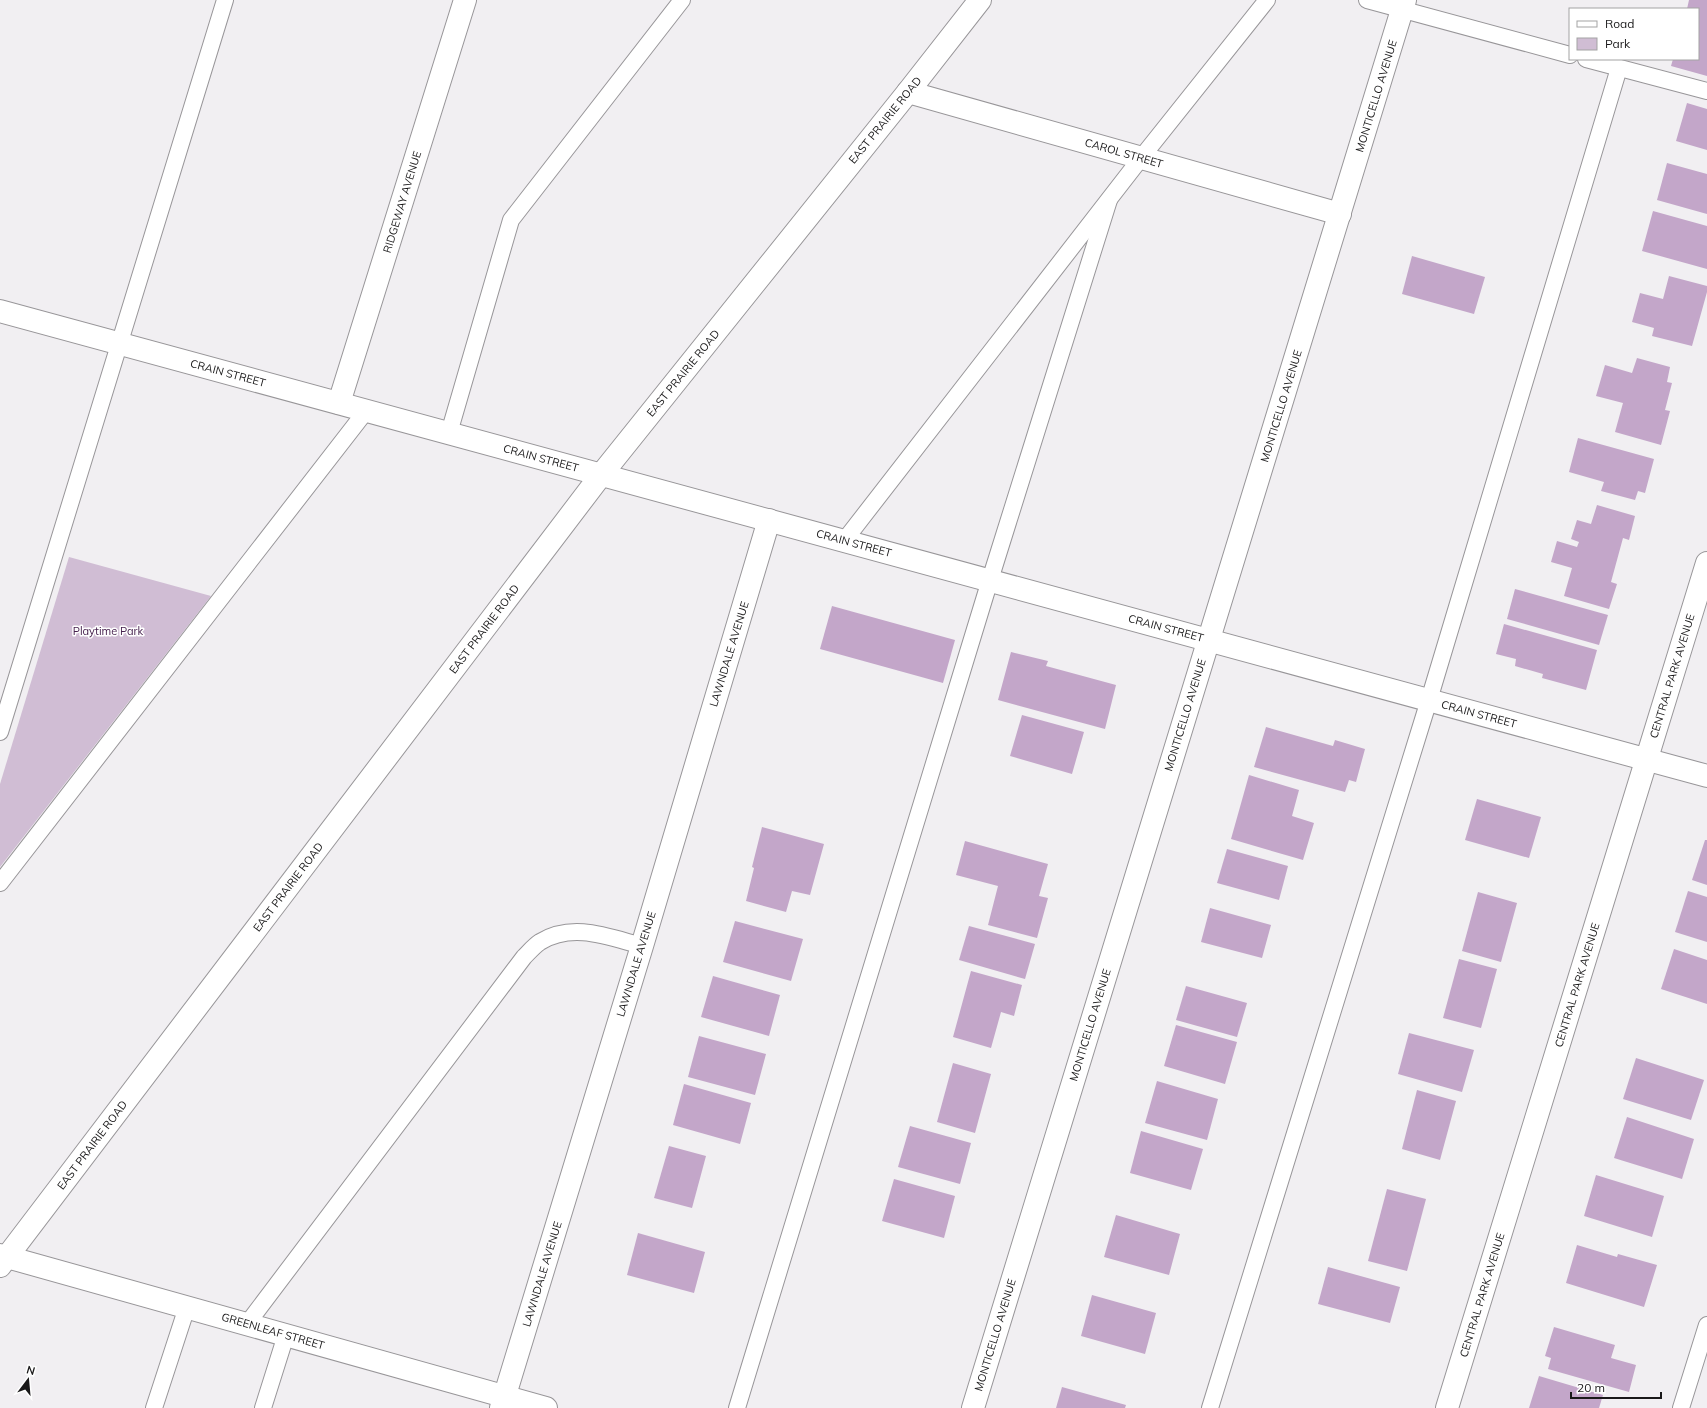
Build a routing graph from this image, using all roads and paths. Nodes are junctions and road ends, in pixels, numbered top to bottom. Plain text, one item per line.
1 (225, 0) edge
2 (465, 0) edge
3 (682, 0) edge
4 (980, 0) edge
5 (1267, 0) edge
6 (1367, 0) edge
7 (1404, 5) edge
8 (1569, 55) edge
9 (1590, 60) edge
10 (1619, 68) junction
11 (1707, 91) edge
12 (908, 92) junction
13 (1140, 158) junction
14 (1109, 200) junction
15 (1340, 214) junction
16 (0, 311) edge
17 (118, 343) junction
18 (339, 403) junction
19 (366, 410) junction
20 (449, 433) junction
21 (601, 475) junction
22 (769, 520) junction
23 (844, 541) junction
24 (1707, 563) edge
25 (990, 580) junction
26 (1208, 640) junction
27 (1429, 700) junction
28 (0, 732) edge
29 (1646, 759) junction
30 (1707, 776) edge
31 (0, 883) edge
32 (642, 946) junction
33 (2, 1259) edge
34 (187, 1307) junction
35 (247, 1324) junction
36 (1707, 1325) edge
37 (286, 1335) junction
38 (503, 1402) edge
39 (154, 1408) edge
40 (263, 1408) edge
41 (546, 1408) edge
42 (737, 1408) edge
43 (973, 1408) edge
44 (1210, 1408) edge
45 (1447, 1408) edge
46 (1681, 1408) edge

1 - 17 lane
2 - 18 street, RIDGEWAY AVENUE
3 - 20 lane
4 - 12 street, EAST PRAIRIE ROAD
5 - 13 lane
6 - 7 lane
7 - 8 lane
7 - 15 street, MONTICELLO AVENUE
9 - 10 lane
10 - 11 lane
10 - 27 lane
12 - 13 street, CAROL STREET
12 - 21 street, EAST PRAIRIE ROAD
13 - 14 lane
13 - 15 street, CAROL STREET
14 - 23 lane
14 - 25 lane
15 - 26 street, MONTICELLO AVENUE
16 - 17 street, CRAIN STREET
17 - 18 street, CRAIN STREET
17 - 28 lane
18 - 19 street, CRAIN STREET
19 - 20 street, CRAIN STREET
19 - 31 lane
20 - 21 street, CRAIN STREET
21 - 22 street, CRAIN STREET
21 - 33 street, EAST PRAIRIE ROAD
22 - 23 street, CRAIN STREET
22 - 32 street, LAWNDALE AVENUE
23 - 25 street, CRAIN STREET
24 - 29 street, CENTRAL PARK AVENUE
25 - 26 street, CRAIN STREET
25 - 42 lane
26 - 27 street, CRAIN STREET
26 - 43 street, MONTICELLO AVENUE
27 - 29 street, CRAIN STREET
27 - 44 lane
29 - 30 street, CRAIN STREET
29 - 45 street, CENTRAL PARK AVENUE
32 - 35 lane
32 - 38 street, LAWNDALE AVENUE
33 - 34 street, GREENLEAF STREET
34 - 35 street, GREENLEAF STREET
34 - 39 lane
35 - 37 street, GREENLEAF STREET
36 - 46 lane
37 - 38 street, GREENLEAF STREET
37 - 40 lane
38 - 41 street, GREENLEAF STREET

